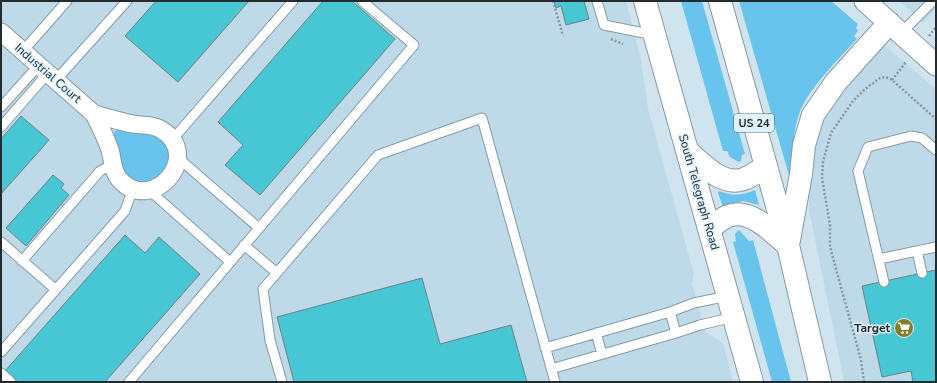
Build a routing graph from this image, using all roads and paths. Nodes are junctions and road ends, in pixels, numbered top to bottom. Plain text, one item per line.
1 (67, 1) edge
2 (127, 1) edge
3 (293, 1) edge
4 (362, 1) edge
5 (553, 1) edge
6 (597, 1) edge
7 (645, 1) edge
8 (720, 1) edge
9 (866, 1) edge
10 (933, 1) edge
11 (895, 28) junction
12 (1, 32) edge
13 (563, 36) dead end
14 (656, 36) junction
15 (23, 51) junction
16 (936, 65) edge
17 (904, 66) dead end
18 (48, 73) junction
19 (892, 80) junction
20 (1, 106) edge
21 (94, 114) junction
22 (936, 119) edge
23 (1, 127) edge
24 (172, 140) junction
25 (936, 150) edge
26 (687, 151) junction
27 (177, 157) junction
28 (112, 165) junction
29 (766, 166) junction
30 (141, 189) junction
31 (259, 228) junction
32 (709, 229) junction
33 (1, 242) edge
34 (244, 245) junction
35 (788, 245) junction
36 (936, 247) edge
37 (917, 251) junction
38 (879, 259) junction
39 (22, 261) junction
40 (230, 262) junction
41 (277, 273) junction
42 (922, 273) dead end
43 (884, 282) dead end
44 (55, 289) junction
45 (728, 296) junction
46 (670, 312) junction
47 (734, 317) junction
48 (596, 333) junction
49 (676, 333) junction
50 (545, 348) junction
51 (1, 352) edge
52 (602, 354) junction
53 (551, 369) junction
54 (1, 373) edge
55 (11, 382) edge
56 (129, 382) edge
57 (282, 382) edge
58 (555, 382) edge
59 (752, 382) edge
60 (820, 382) edge
61 (864, 382) edge

1 - 15 lane
2 - 18 lane
3 - 24 lane
4 - 31 lane
5 - 13 path
6 - 14 lane
7 - 14 highway, South Telegraph Road
8 - 29 highway, US 24
9 - 11 street
10 - 11 lane
11 - 16 street
11 - 35 highway
12 - 15 street, Industrial Court
14 - 26 highway, South Telegraph Road
15 - 18 street, Industrial Court
17 - 19 path
18 - 20 lane
18 - 21 street, Industrial Court
18 - 23 lane
19 - 22 path
19 - 61 path
21 - 24 street, Industrial Court
21 - 28 street, Industrial Court
24 - 27 street
25 - 38 lane
26 - 29 highway
26 - 32 highway, South Telegraph Road
27 - 30 street
27 - 31 lane
28 - 30 street, Industrial Court
28 - 39 lane
29 - 35 highway, US 24
30 - 40 lane
30 - 44 lane
31 - 34 lane
32 - 35 highway
32 - 45 highway, South Telegraph Road
33 - 39 lane
34 - 40 lane
34 - 41 lane
35 - 60 highway, US 24
36 - 37 lane
37 - 38 lane
37 - 42 lane
38 - 43 lane
39 - 44 lane
40 - 56 lane
41 - 50 lane
41 - 57 lane
44 - 51 lane
45 - 46 lane
45 - 47 highway, South Telegraph Road
46 - 48 lane
46 - 49 lane
47 - 49 lane
47 - 59 highway, South Telegraph Road
48 - 50 lane
48 - 52 lane
49 - 52 lane
50 - 53 lane
52 - 53 lane
53 - 58 lane
54 - 55 lane

